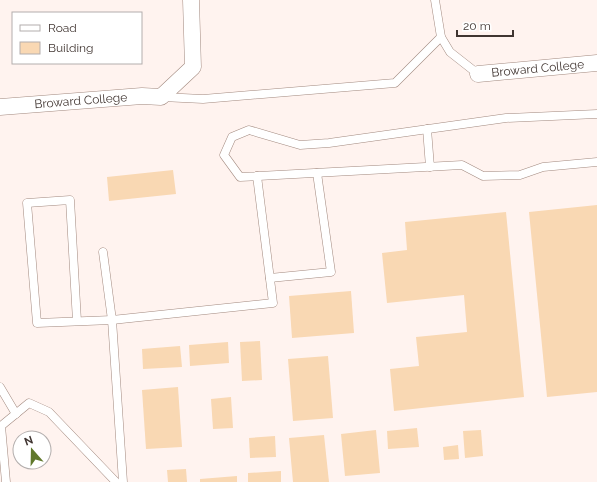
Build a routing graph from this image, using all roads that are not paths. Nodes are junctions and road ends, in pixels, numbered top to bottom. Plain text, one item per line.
1 (191, 0) edge
2 (435, 0) edge
3 (441, 37) junction
4 (597, 63) edge
5 (478, 74) joint
6 (161, 98) junction
7 (0, 108) edge
8 (597, 114) edge
9 (426, 129) junction
10 (597, 162) edge
11 (430, 167) junction
12 (317, 173) junction
13 (257, 176) junction
14 (103, 252) dead end
15 (270, 278) junction
16 (112, 320) junction
17 (77, 321) junction
18 (0, 387) edge
19 (16, 414) junction
20 (6, 482) edge
21 (116, 482) edge
22 (123, 482) edge

1 - 6 street
2 - 3 lane
3 - 5 lane
3 - 6 lane
4 - 5 street, Broward College
6 - 7 street, Broward College
8 - 9 lane
9 - 11 lane
9 - 13 lane
10 - 11 lane
11 - 12 lane
12 - 13 lane
12 - 15 lane
13 - 15 lane
14 - 16 lane
15 - 16 lane
16 - 17 lane
16 - 22 lane
17 - 17 lane
18 - 19 lane
19 - 20 lane
19 - 21 lane

